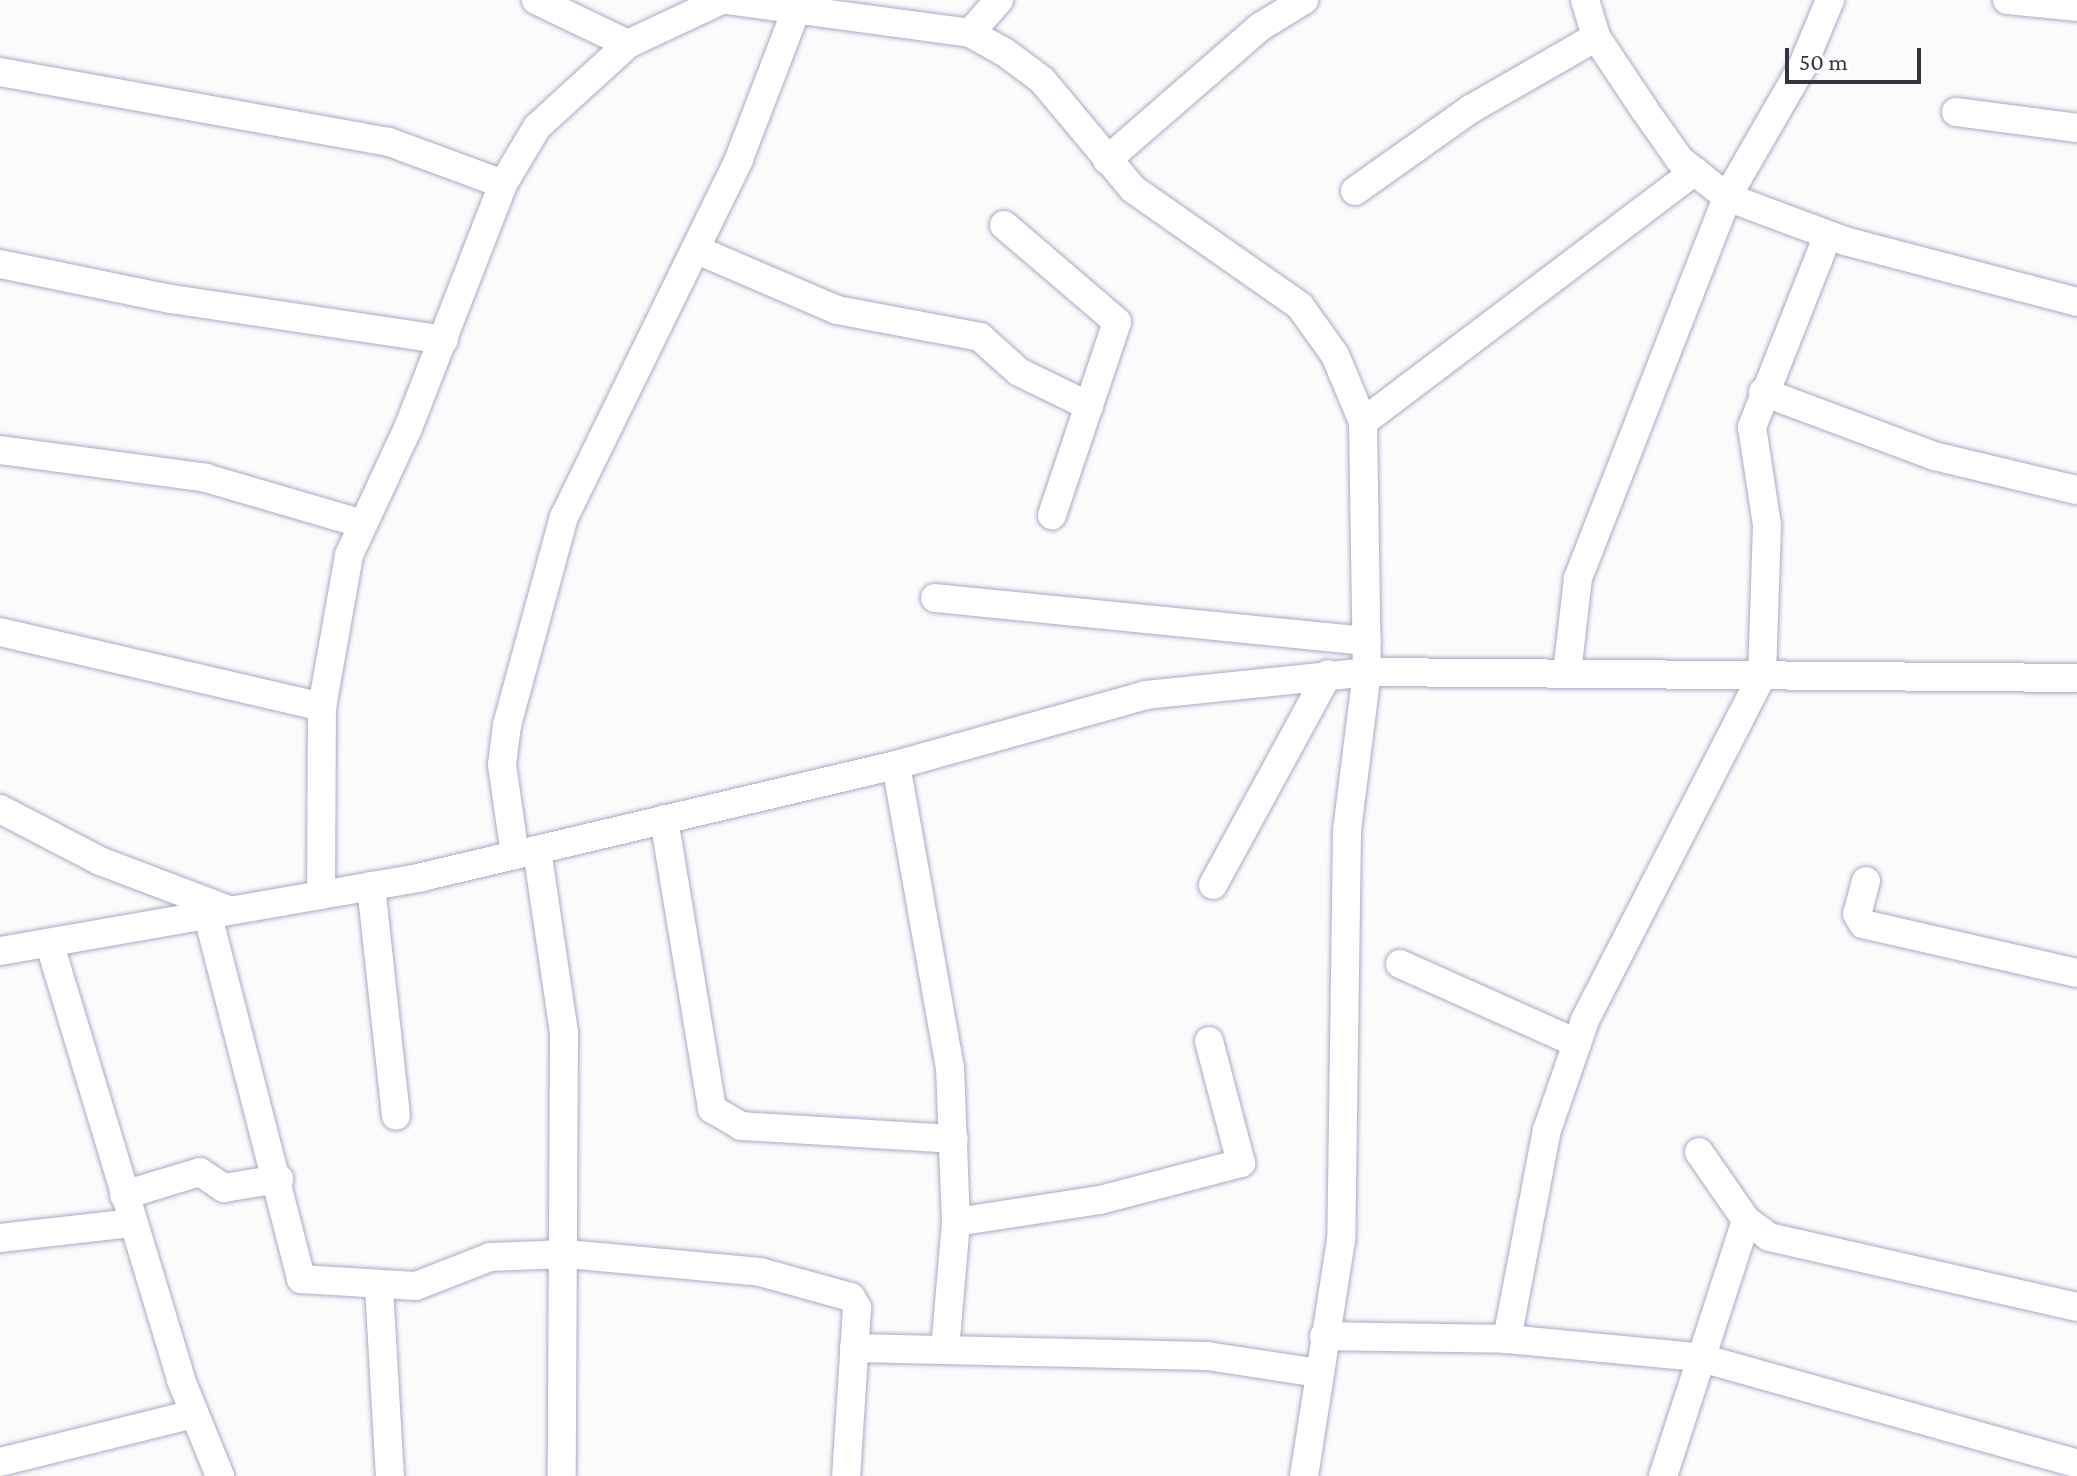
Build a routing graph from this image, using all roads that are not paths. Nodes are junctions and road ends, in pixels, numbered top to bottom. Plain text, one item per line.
1 (536, 0) edge
2 (724, 0) edge
3 (999, 0) edge
4 (1304, 0) edge
5 (1585, 0) edge
6 (1830, 0) edge
7 (2007, 0) edge
8 (2065, 4) edge
9 (874, 10) edge
10 (795, 13) junction
11 (970, 33) junction
12 (1596, 37) junction
13 (628, 44) junction
14 (0, 72) edge
15 (1956, 112) dead end
16 (2077, 128) edge
17 (1107, 160) junction
18 (1695, 171) junction
19 (503, 184) junction
20 (1355, 191) dead end
21 (1727, 197) junction
22 (1004, 225) dead end
23 (1828, 235) junction
24 (697, 250) junction
25 (0, 264) edge
26 (2077, 302) edge
27 (444, 340) junction
28 (1763, 392) junction
29 (1089, 406) junction
30 (1363, 422) junction
31 (0, 450) edge
32 (2077, 490) edge
33 (1052, 515) dead end
34 (360, 523) junction
35 (935, 598) dead end
36 (0, 632) edge
37 (1367, 641) junction
38 (1367, 672) junction
39 (1567, 673) junction
40 (1328, 674) junction
41 (1762, 676) junction
42 (2077, 678) edge
43 (322, 707) junction
44 (896, 765) junction
45 (0, 809) edge
46 (664, 819) junction
47 (526, 852) junction
48 (1866, 881) dead end
49 (1213, 885) dead end
50 (371, 886) junction
51 (321, 894) junction
52 (220, 914) junction
53 (50, 945) junction
54 (0, 951) edge
55 (1400, 964) dead end
56 (2077, 973) edge
57 (1209, 1041) dead end
58 (1577, 1043) junction
59 (396, 1116) dead end
60 (954, 1139) junction
61 (1699, 1152) dead end
62 (279, 1179) junction
63 (124, 1195) junction
64 (1746, 1220) junction
65 (956, 1222) junction
66 (132, 1223) junction
67 (0, 1238) edge
68 (567, 1254) junction
69 (379, 1287) junction
70 (2077, 1307) edge
71 (1324, 1336) junction
72 (1507, 1339) junction
73 (854, 1348) junction
74 (945, 1350) junction
75 (1698, 1357) junction
76 (1318, 1373) junction
77 (194, 1414) junction
78 (0, 1462) edge
79 (2075, 1466) edge
80 (220, 1476) edge
81 (390, 1476) edge
82 (562, 1476) edge
83 (846, 1476) edge
84 (1304, 1476) edge
85 (1663, 1476) edge

1 - 13 street
2 - 10 street
2 - 13 street
3 - 11 street
4 - 17 street
5 - 12 street
6 - 21 street
7 - 8 street
9 - 10 street
9 - 11 street
10 - 24 street
11 - 17 street
12 - 18 street
12 - 20 street
13 - 19 street
14 - 19 street
15 - 16 street
17 - 30 street
18 - 21 street
18 - 30 street
19 - 27 street
21 - 23 street
21 - 39 street
22 - 29 street
23 - 26 street
23 - 28 street
24 - 29 street
24 - 47 street
25 - 27 street
27 - 34 street
28 - 32 street
28 - 41 street
29 - 33 street
30 - 37 street
31 - 34 street
34 - 43 street
35 - 37 street
36 - 43 street
37 - 38 street
38 - 39 street
38 - 40 street
38 - 71 street
39 - 41 street
40 - 44 street
40 - 49 street
41 - 42 street
41 - 58 street
43 - 51 street
44 - 46 street
44 - 60 street
45 - 52 street
46 - 47 street
46 - 60 street
47 - 50 street
47 - 68 street
48 - 56 street
50 - 51 street
50 - 59 street
51 - 52 street
52 - 53 street
52 - 62 street
53 - 54 street
53 - 63 street
55 - 58 street
57 - 65 street
58 - 72 street
60 - 65 street
61 - 64 street
62 - 63 street
62 - 69 street
63 - 66 street
64 - 70 street
64 - 75 street
65 - 74 street
66 - 67 street
66 - 77 street
68 - 69 street
68 - 73 street
68 - 82 street
69 - 81 street
71 - 72 street
71 - 76 street
72 - 75 street
73 - 74 street
73 - 83 street
74 - 76 street
75 - 79 street
75 - 85 street
76 - 84 street
77 - 78 street
77 - 80 street

